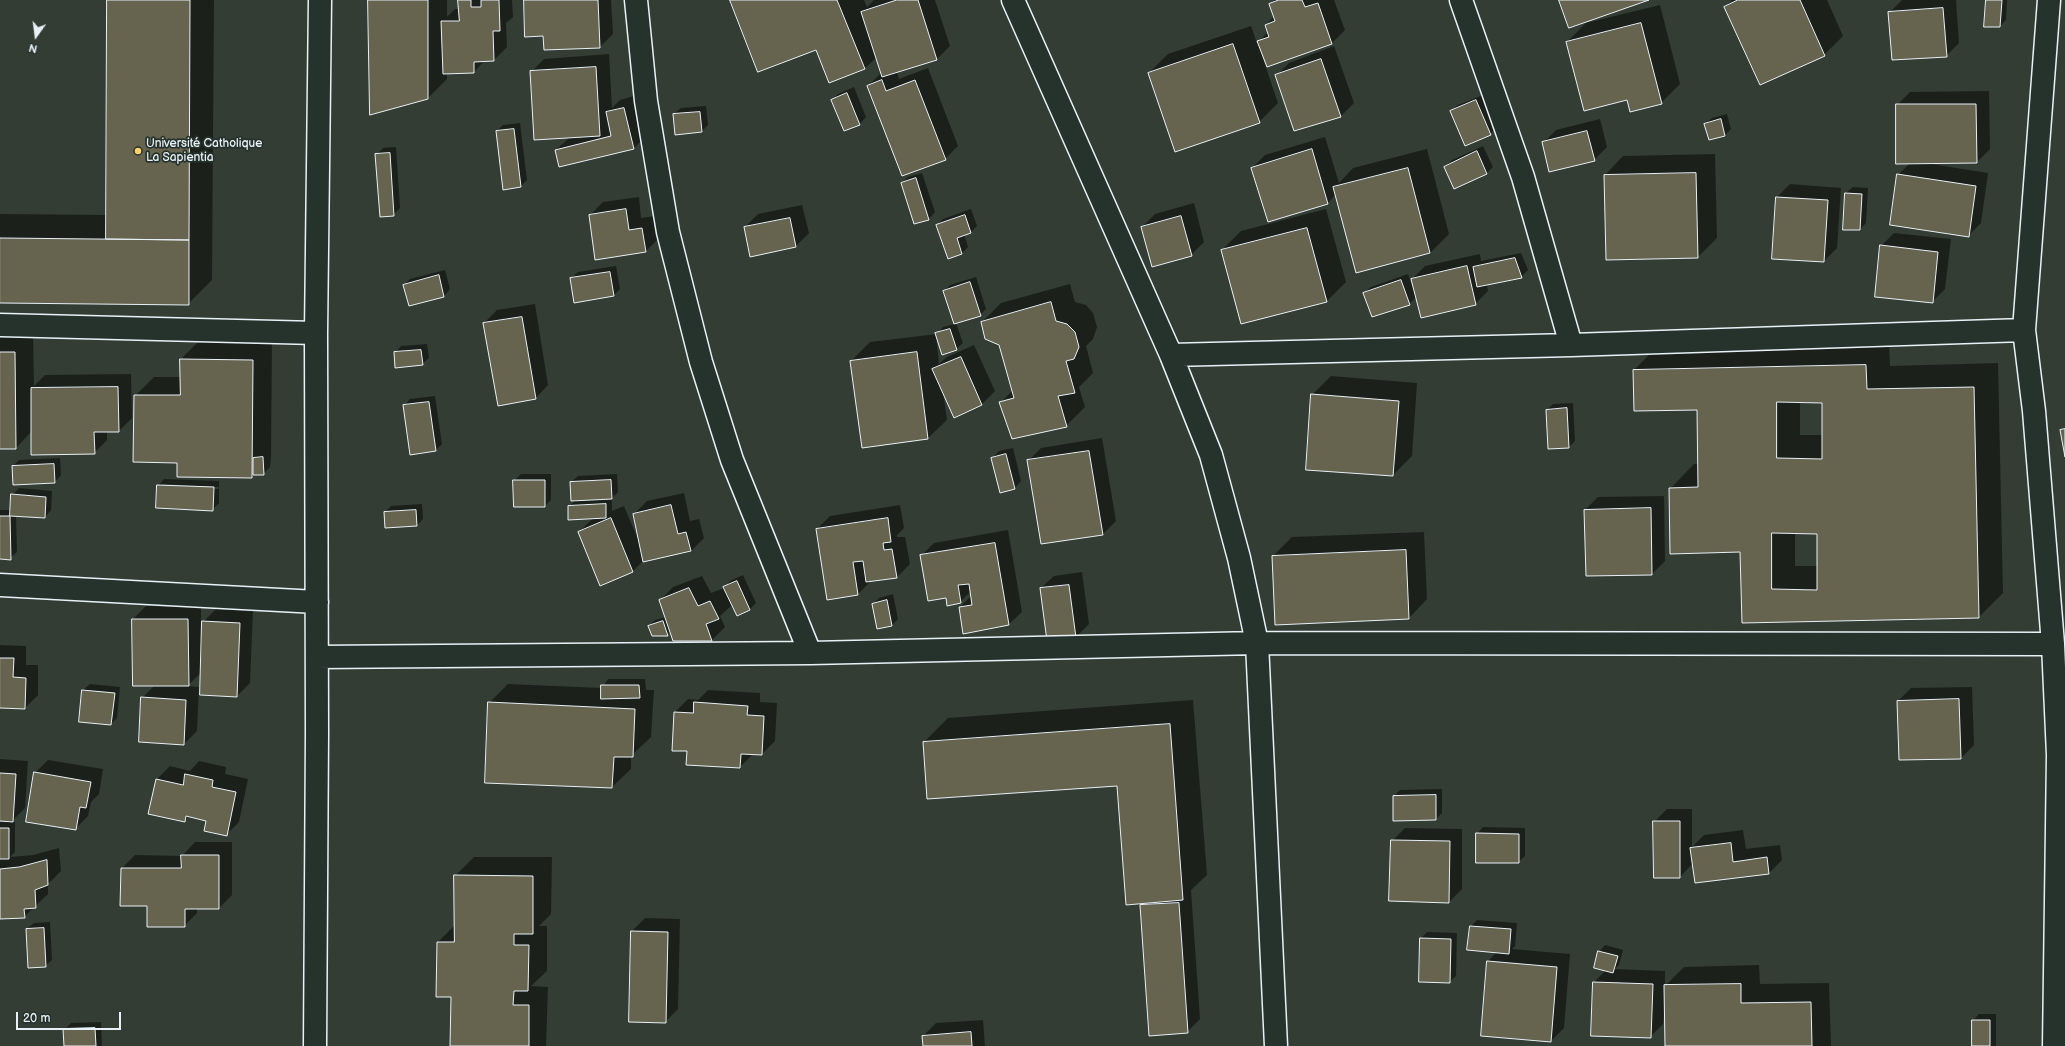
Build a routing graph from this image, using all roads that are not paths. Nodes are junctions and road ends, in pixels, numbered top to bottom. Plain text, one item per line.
1 (320, 0) edge
2 (636, 0) edge
3 (1012, 0) edge
4 (1461, 0) edge
5 (2049, 0) edge
6 (0, 325) edge
7 (2024, 330) junction
8 (316, 333) junction
9 (1571, 345) junction
10 (1171, 355) junction
11 (0, 585) edge
12 (317, 602) junction
13 (1257, 643) junction
14 (2053, 644) junction
15 (810, 653) junction
16 (317, 657) junction
17 (315, 1046) edge
18 (1276, 1046) edge
19 (2054, 1046) edge

1 - 8 street
2 - 15 street
3 - 10 street
4 - 9 street
5 - 7 street
6 - 8 street
7 - 9 street
7 - 14 street
8 - 12 street
9 - 10 street
10 - 13 street
11 - 12 street
12 - 16 street
13 - 14 street
13 - 15 street
13 - 18 street
14 - 19 street
15 - 16 street
16 - 17 street

